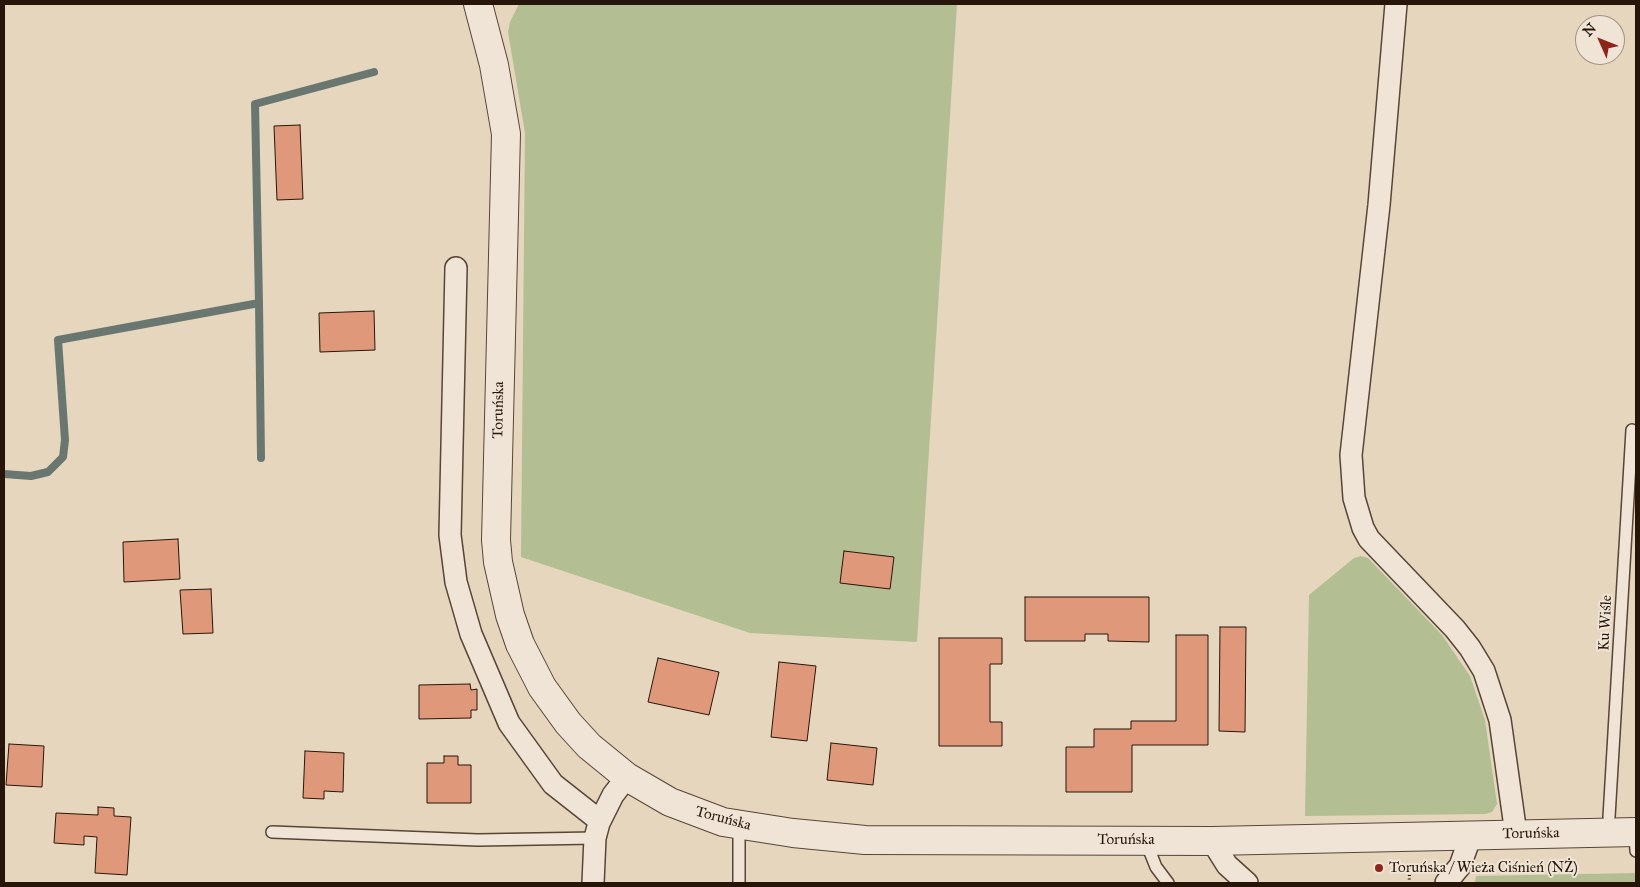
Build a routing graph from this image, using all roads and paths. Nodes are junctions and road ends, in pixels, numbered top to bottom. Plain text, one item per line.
1 (478, 4) edge
2 (1396, 4) edge
3 (456, 268) dead end
4 (1632, 430) dead end
5 (627, 777) junction
6 (1609, 816) dead end
7 (739, 825) junction
8 (598, 829) junction
9 (272, 832) dead end
10 (1516, 834) junction
11 (1471, 836) junction
12 (1636, 838) edge
13 (1145, 840) junction
14 (1212, 841) junction
15 (1410, 855) dead end
16 (592, 883) edge
17 (738, 883) edge
18 (1168, 883) edge
19 (1247, 883) edge
20 (1409, 883) edge
21 (1446, 883) edge

1 - 5 street, Toruńska
2 - 10 street
3 - 8 street
4 - 6 lane, Ku Wiśle
5 - 7 street, Toruńska
5 - 8 street
7 - 13 street, Toruńska
7 - 17 lane
8 - 9 lane
8 - 16 street
10 - 11 street, Toruńska
10 - 12 street, Toruńska
11 - 14 street, Toruńska
11 - 21 street
13 - 14 street, Toruńska
13 - 18 lane
14 - 19 street
15 - 20 path

